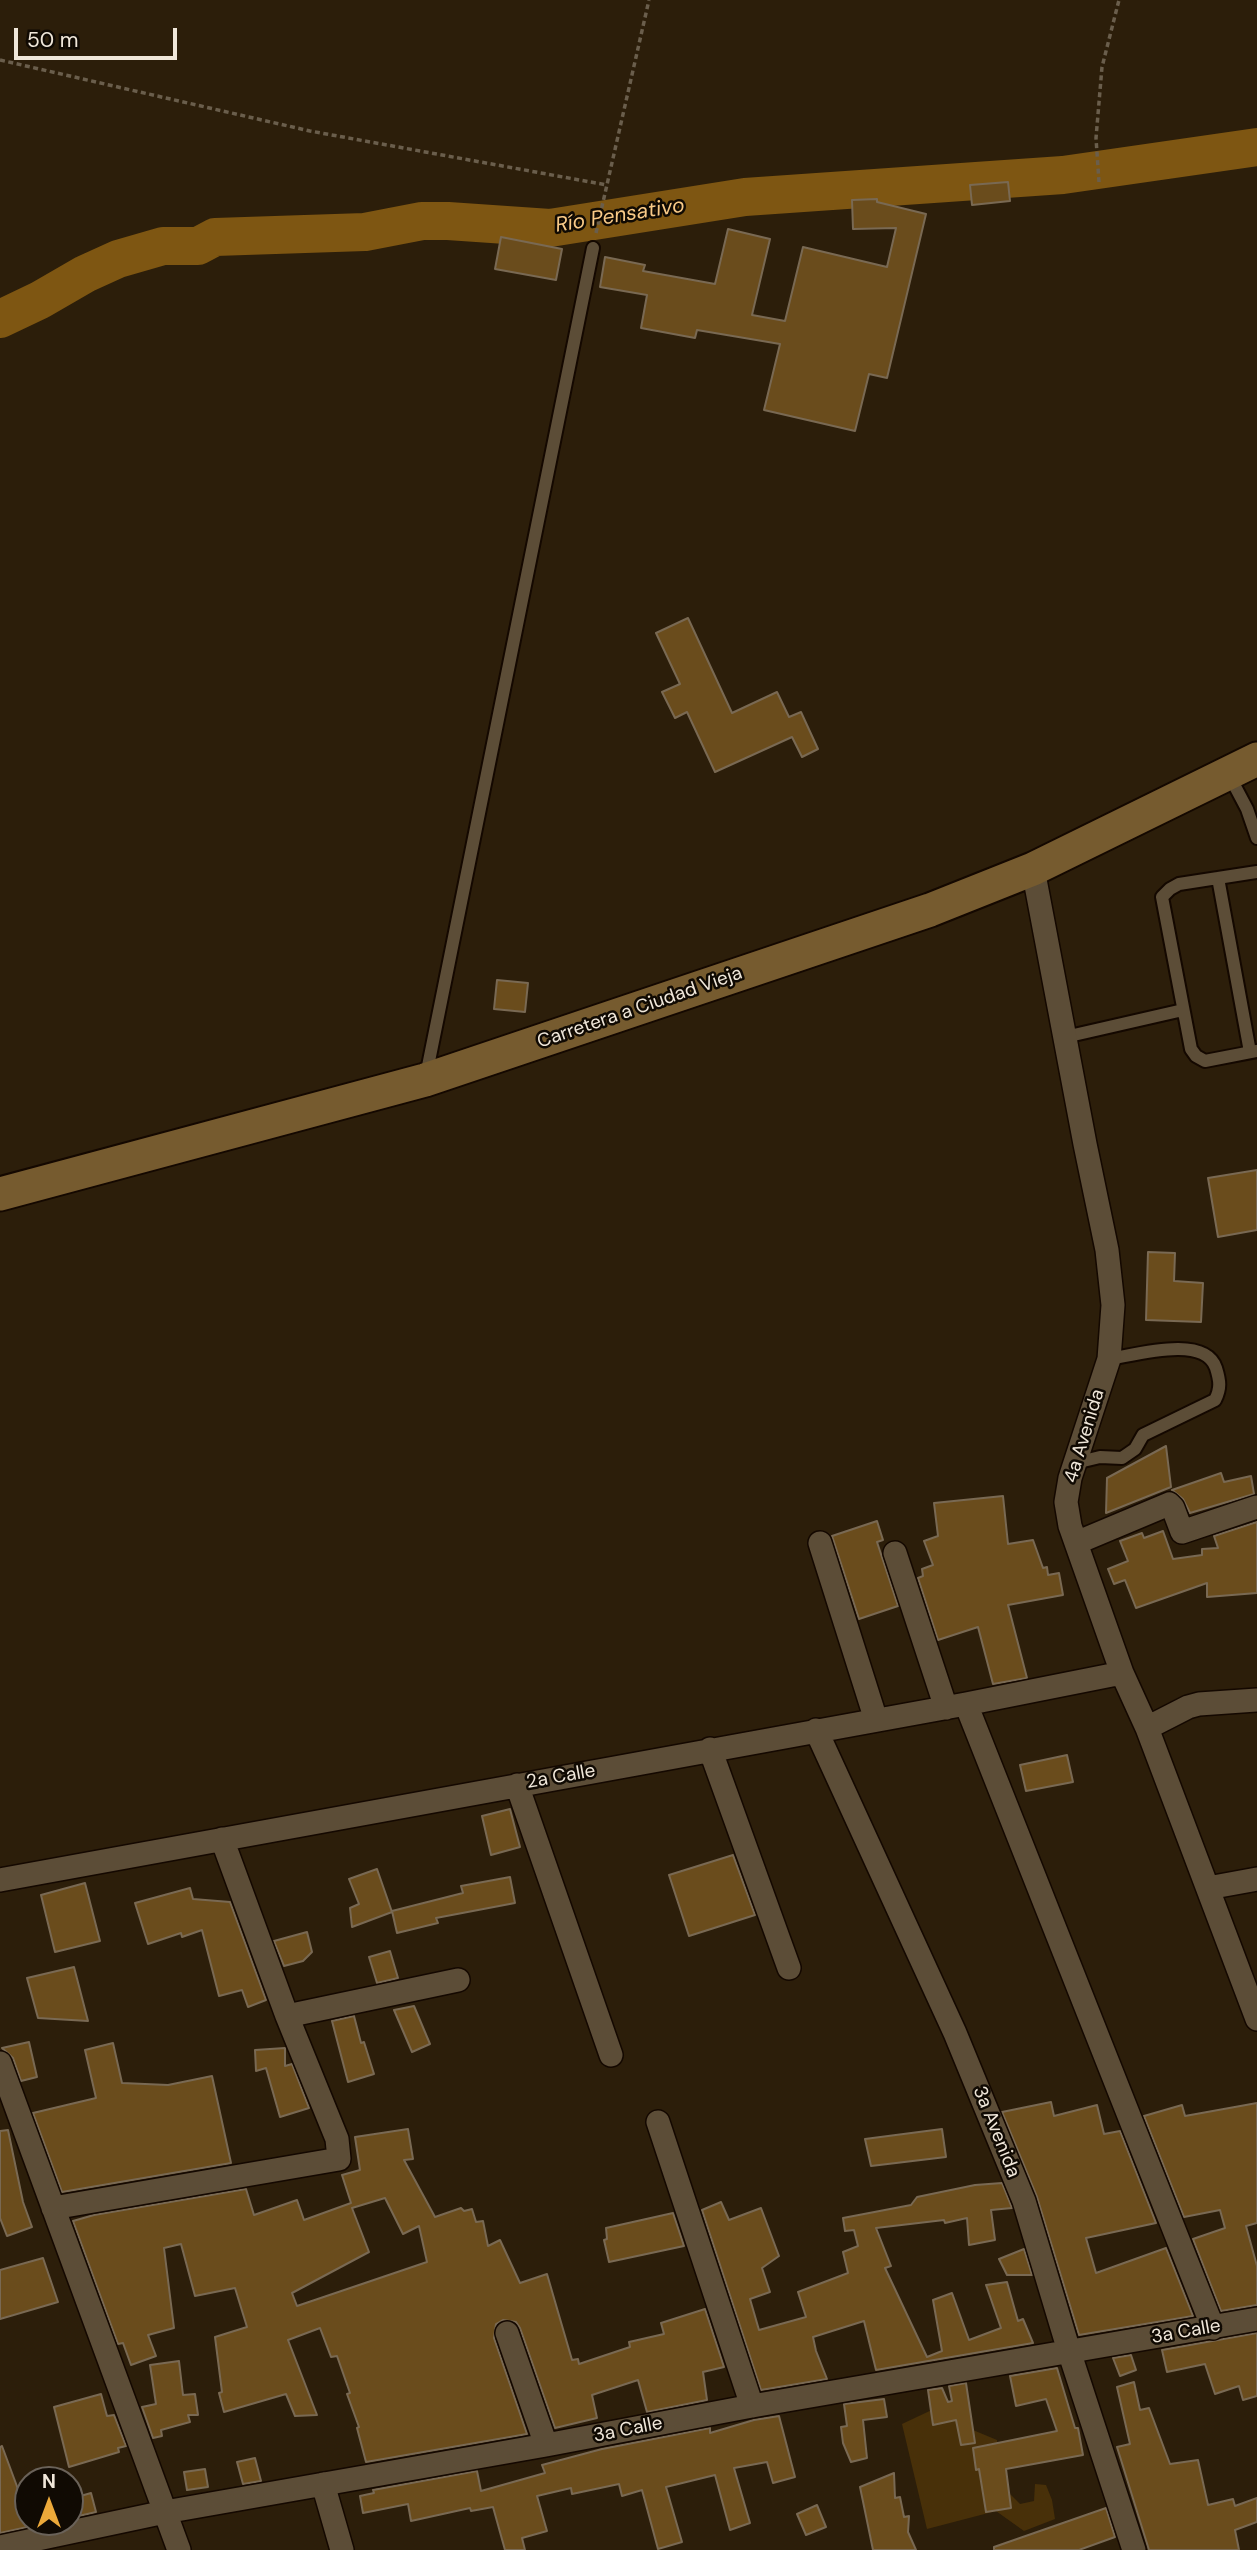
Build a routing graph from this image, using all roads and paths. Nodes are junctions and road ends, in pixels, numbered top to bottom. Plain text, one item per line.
1 (649, 0) edge
2 (1119, 0) edge
3 (0, 60) edge
4 (1099, 182) dead end
5 (606, 187) junction
6 (596, 232) dead end
7 (593, 248) dead end
8 (1243, 766) edge
9 (1257, 838) edge
10 (1033, 869) junction
11 (1257, 872) edge
12 (1217, 878) junction
13 (1183, 1010) junction
14 (1065, 1037) junction
15 (1254, 1052) edge
16 (425, 1080) junction
17 (0, 1194) edge
18 (1109, 1359) junction
19 (1074, 1464) junction
20 (1257, 1507) edge
21 (820, 1543) dead end
22 (1076, 1543) junction
23 (895, 1553) dead end
24 (1122, 1673) junction
25 (1257, 1700) edge
26 (956, 1706) junction
27 (876, 1720) junction
28 (1147, 1728) junction
29 (816, 1730) junction
30 (710, 1749) junction
31 (517, 1785) junction
32 (222, 1839) junction
33 (1257, 1879) edge
34 (0, 1880) edge
35 (1208, 1888) junction
36 (789, 1968) dead end
37 (458, 1980) dead end
38 (287, 2016) junction
39 (1257, 2019) edge
40 (611, 2055) dead end
41 (0, 2063) edge
42 (658, 2122) dead end
43 (53, 2208) junction
44 (1257, 2319) edge
45 (1213, 2328) junction
46 (507, 2333) dead end
47 (1069, 2351) junction
48 (752, 2406) junction
49 (546, 2445) junction
50 (323, 2484) junction
51 (165, 2512) junction
52 (0, 2547) edge
53 (179, 2550) edge
54 (342, 2550) edge
55 (1133, 2550) edge

1 - 5 path
2 - 4 path
3 - 5 path
5 - 6 path
7 - 16 lane
8 - 9 lane
8 - 10 main road, Carretera a Ciudad Vieja
10 - 14 street, 4a Avenida
10 - 16 main road, Carretera a Ciudad Vieja
11 - 12 lane
12 - 13 lane
12 - 15 lane
13 - 14 lane
13 - 15 lane
14 - 18 street, 4a Avenida
16 - 17 main road, Carretera a Ciudad Vieja
18 - 19 street, 4a Avenida
18 - 19 lane
19 - 22 street, 4a Avenida
20 - 22 street
21 - 27 street
22 - 24 street, 4a Avenida
23 - 26 street
24 - 26 street, 2a Calle
24 - 28 street, 4a Avenida
25 - 28 street
26 - 27 street, 2a Calle
26 - 45 street
27 - 29 street, 2a Calle
28 - 35 street, 4a Avenida
29 - 30 street, 2a Calle
29 - 47 street, 3a Avenida
30 - 31 street, 2a Calle
30 - 36 street
31 - 32 street, 2a Calle
31 - 40 street
32 - 34 street, 2a Calle
32 - 38 street
33 - 35 street
35 - 39 street, 4a Avenida
37 - 38 street
38 - 43 street
41 - 43 street
42 - 48 street
43 - 51 street
44 - 45 street, 3a Calle
45 - 47 street, 3a Calle
46 - 49 street
47 - 48 street, 3a Calle
47 - 55 street, 3a Avenida
48 - 49 street, 3a Calle
49 - 50 street, 3a Calle
50 - 51 street, 3a Calle
50 - 54 street
51 - 52 street, 3a Calle
51 - 53 street

